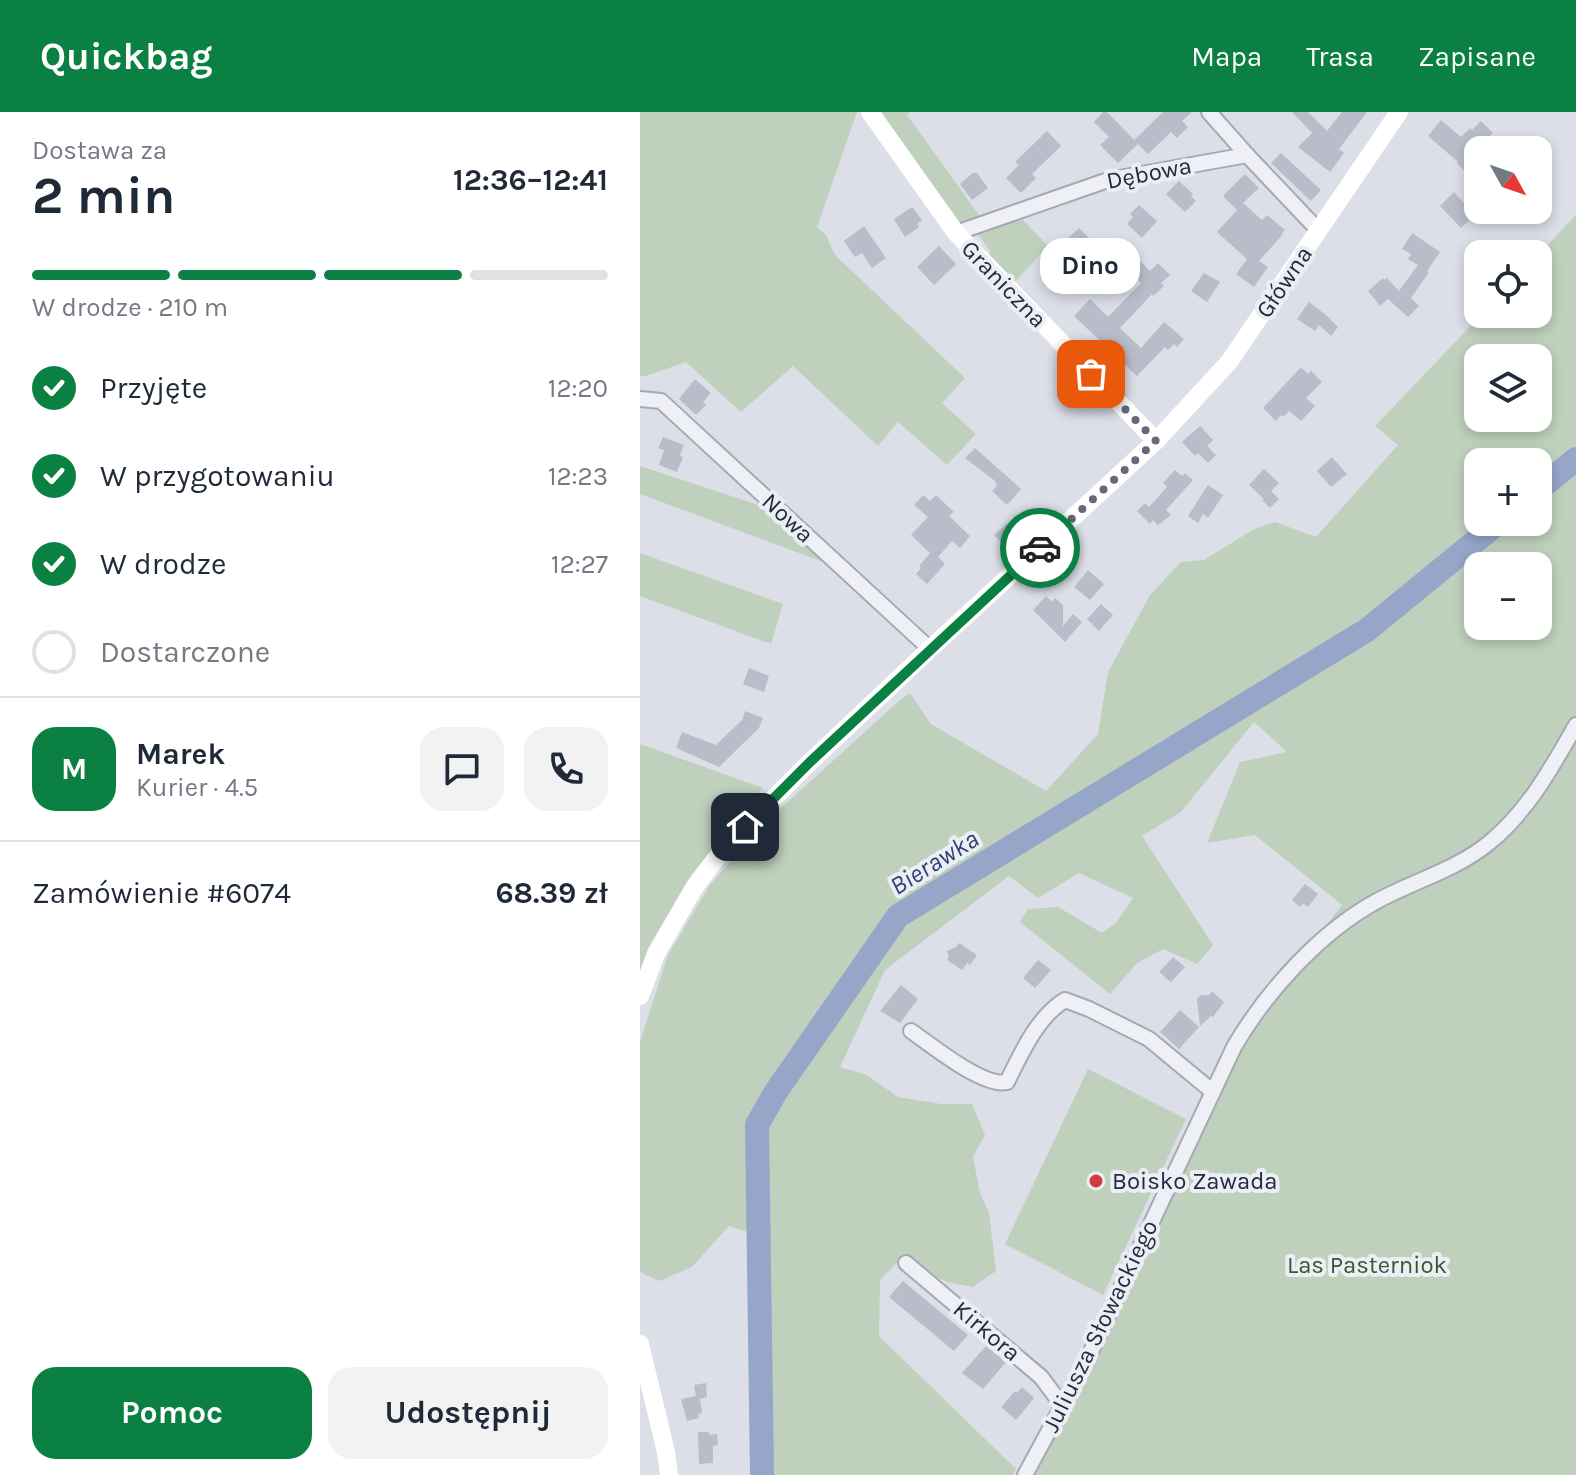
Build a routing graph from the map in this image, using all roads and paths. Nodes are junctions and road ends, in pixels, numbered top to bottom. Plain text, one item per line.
1 (870, 112) edge
2 (1209, 112) edge
3 (1399, 112) edge
4 (1247, 155) junction
5 (1318, 230) junction
6 (956, 233) junction
7 (640, 399) edge
8 (1156, 441) junction
9 (930, 649) junction
10 (1576, 725) edge
11 (640, 996) edge
12 (911, 1031) dead end
13 (1213, 1092) junction
14 (906, 1263) dead end
15 (640, 1344) edge
16 (1062, 1405) junction
17 (669, 1475) edge
18 (1025, 1475) edge

1 - 6 main road, Graniczna
2 - 4 street
3 - 5 main road, Główna
4 - 5 street
4 - 6 street, Dębowa
5 - 8 main road, Główna
6 - 8 main road, Graniczna
7 - 9 street, Nowa
8 - 9 main road, Główna
9 - 11 main road, Główna
10 - 13 street, Juliusza Słowackiego
12 - 13 street
13 - 16 street, Juliusza Słowackiego
14 - 16 street, Kirkora
15 - 17 main road
16 - 18 street, Juliusza Słowackiego

